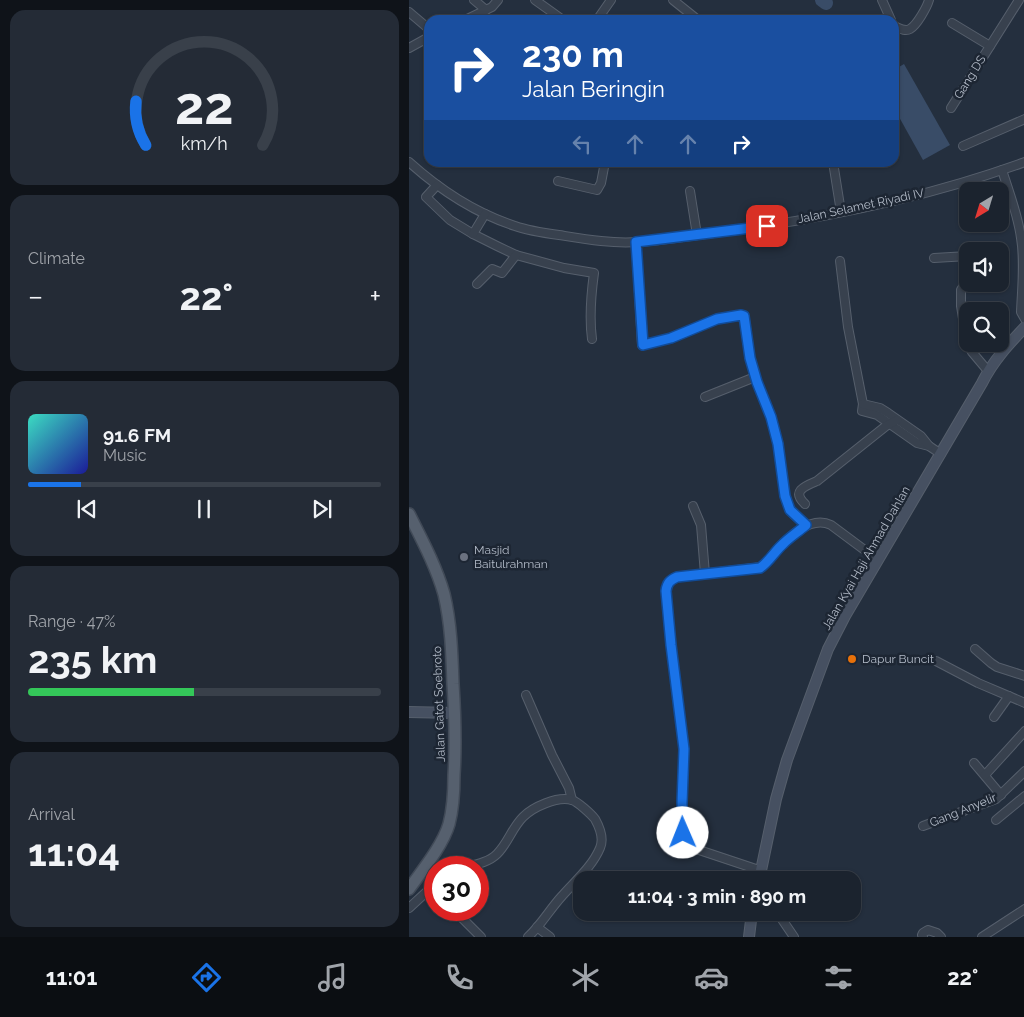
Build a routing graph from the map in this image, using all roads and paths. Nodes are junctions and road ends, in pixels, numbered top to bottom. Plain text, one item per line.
1 (474, 0) edge
2 (498, 0) edge
3 (535, 0) edge
4 (611, 0) edge
5 (673, 0) edge
6 (882, 0) edge
7 (929, 0) edge
8 (1019, 0) edge
9 (486, 10) junction
10 (409, 12) edge
11 (476, 15) edge
12 (556, 15) edge
13 (600, 15) edge
14 (690, 15) edge
15 (889, 15) edge
16 (952, 23) dead end
17 (424, 25) edge
18 (899, 28) edge
19 (424, 40) edge
20 (990, 46) junction
21 (409, 48) edge
22 (951, 108) dead end
23 (1024, 119) edge
24 (963, 146) dead end
25 (409, 162) edge
26 (1024, 162) edge
27 (604, 167) edge
28 (834, 167) edge
29 (1002, 170) junction
30 (559, 181) dead end
31 (437, 185) junction
32 (690, 191) dead end
33 (841, 212) junction
34 (485, 214) junction
35 (473, 234) junction
36 (697, 235) junction
37 (636, 242) junction
38 (516, 255) junction
39 (959, 257) edge
40 (934, 258) dead end
41 (840, 261) dead end
42 (477, 284) dead end
43 (1024, 319) edge
44 (1023, 332) edge
45 (593, 339) dead end
46 (972, 352) edge
47 (988, 372) junction
48 (755, 377) junction
49 (705, 397) dead end
50 (894, 422) junction
51 (941, 454) junction
52 (805, 504) dead end
53 (693, 506) dead end
54 (409, 514) edge
55 (806, 525) junction
56 (878, 560) junction
57 (705, 574) junction
58 (975, 649) dead end
59 (936, 661) dead end
60 (1024, 676) edge
61 (526, 695) dead end
62 (1009, 696) junction
63 (1024, 703) edge
64 (409, 712) edge
65 (455, 713) junction
66 (994, 717) dead end
67 (1024, 731) edge
68 (975, 763) dead end
69 (1024, 771) edge
70 (985, 775) junction
71 (1001, 795) junction
72 (1024, 796) edge
73 (572, 800) junction
74 (996, 820) dead end
75 (923, 826) dead end
76 (489, 861) edge
77 (749, 871) edge
78 (762, 871) edge
79 (409, 889) edge
80 (424, 895) edge
81 (409, 908) edge
82 (1024, 909) edge
83 (465, 921) edge
84 (751, 921) edge
85 (783, 921) edge
86 (537, 927) junction
87 (481, 937) edge
88 (528, 937) edge
89 (550, 937) edge
90 (749, 937) edge
91 (794, 937) edge
92 (923, 937) edge
93 (941, 937) edge
94 (982, 937) edge

1 - 9 street
2 - 9 street
3 - 12 street
4 - 13 street
5 - 14 street
6 - 15 street
7 - 18 street
8 - 20 street, Gang DS
9 - 11 street
10 - 17 street
16 - 20 street, Gang DS
19 - 21 street
20 - 22 street, Gang DS
23 - 24 street
25 - 31 street, Jalan Selamet Riyadi IV
26 - 29 street, Jalan Selamet Riyadi IV
27 - 30 street
28 - 33 street
29 - 33 street, Jalan Selamet Riyadi IV
29 - 43 street
31 - 34 street, Jalan Selamet Riyadi IV
31 - 35 street
32 - 36 street
33 - 36 street, Jalan Selamet Riyadi IV
34 - 35 street
34 - 37 street, Jalan Selamet Riyadi IV
35 - 38 street
36 - 37 street, Jalan Selamet Riyadi IV
37 - 48 street
38 - 42 street
38 - 45 street
39 - 40 street
41 - 50 street
44 - 47 main road, Jalan Kyai Haji Ahmad Dahlan
46 - 47 street
47 - 51 main road, Jalan Kyai Haji Ahmad Dahlan
48 - 49 street
48 - 55 street
50 - 51 street
50 - 52 street
51 - 56 main road, Jalan Kyai Haji Ahmad Dahlan
53 - 57 street
54 - 65 main road, Jalan Gatot Soebroto
55 - 56 street
55 - 57 street
56 - 78 main road, Jalan Kyai Haji Ahmad Dahlan
57 - 77 street
58 - 60 street
59 - 62 street
61 - 73 street
62 - 63 street
62 - 66 street
64 - 65 main road
65 - 79 main road, Jalan Gatot Soebroto
67 - 70 street
68 - 70 street
69 - 71 street, Gang Anyelir
70 - 71 street
71 - 75 street, Gang Anyelir
72 - 74 street
73 - 76 street
73 - 86 street
80 - 81 street
82 - 94 street
83 - 87 street
84 - 90 main road
85 - 91 street
86 - 88 street
86 - 89 street
92 - 93 street

